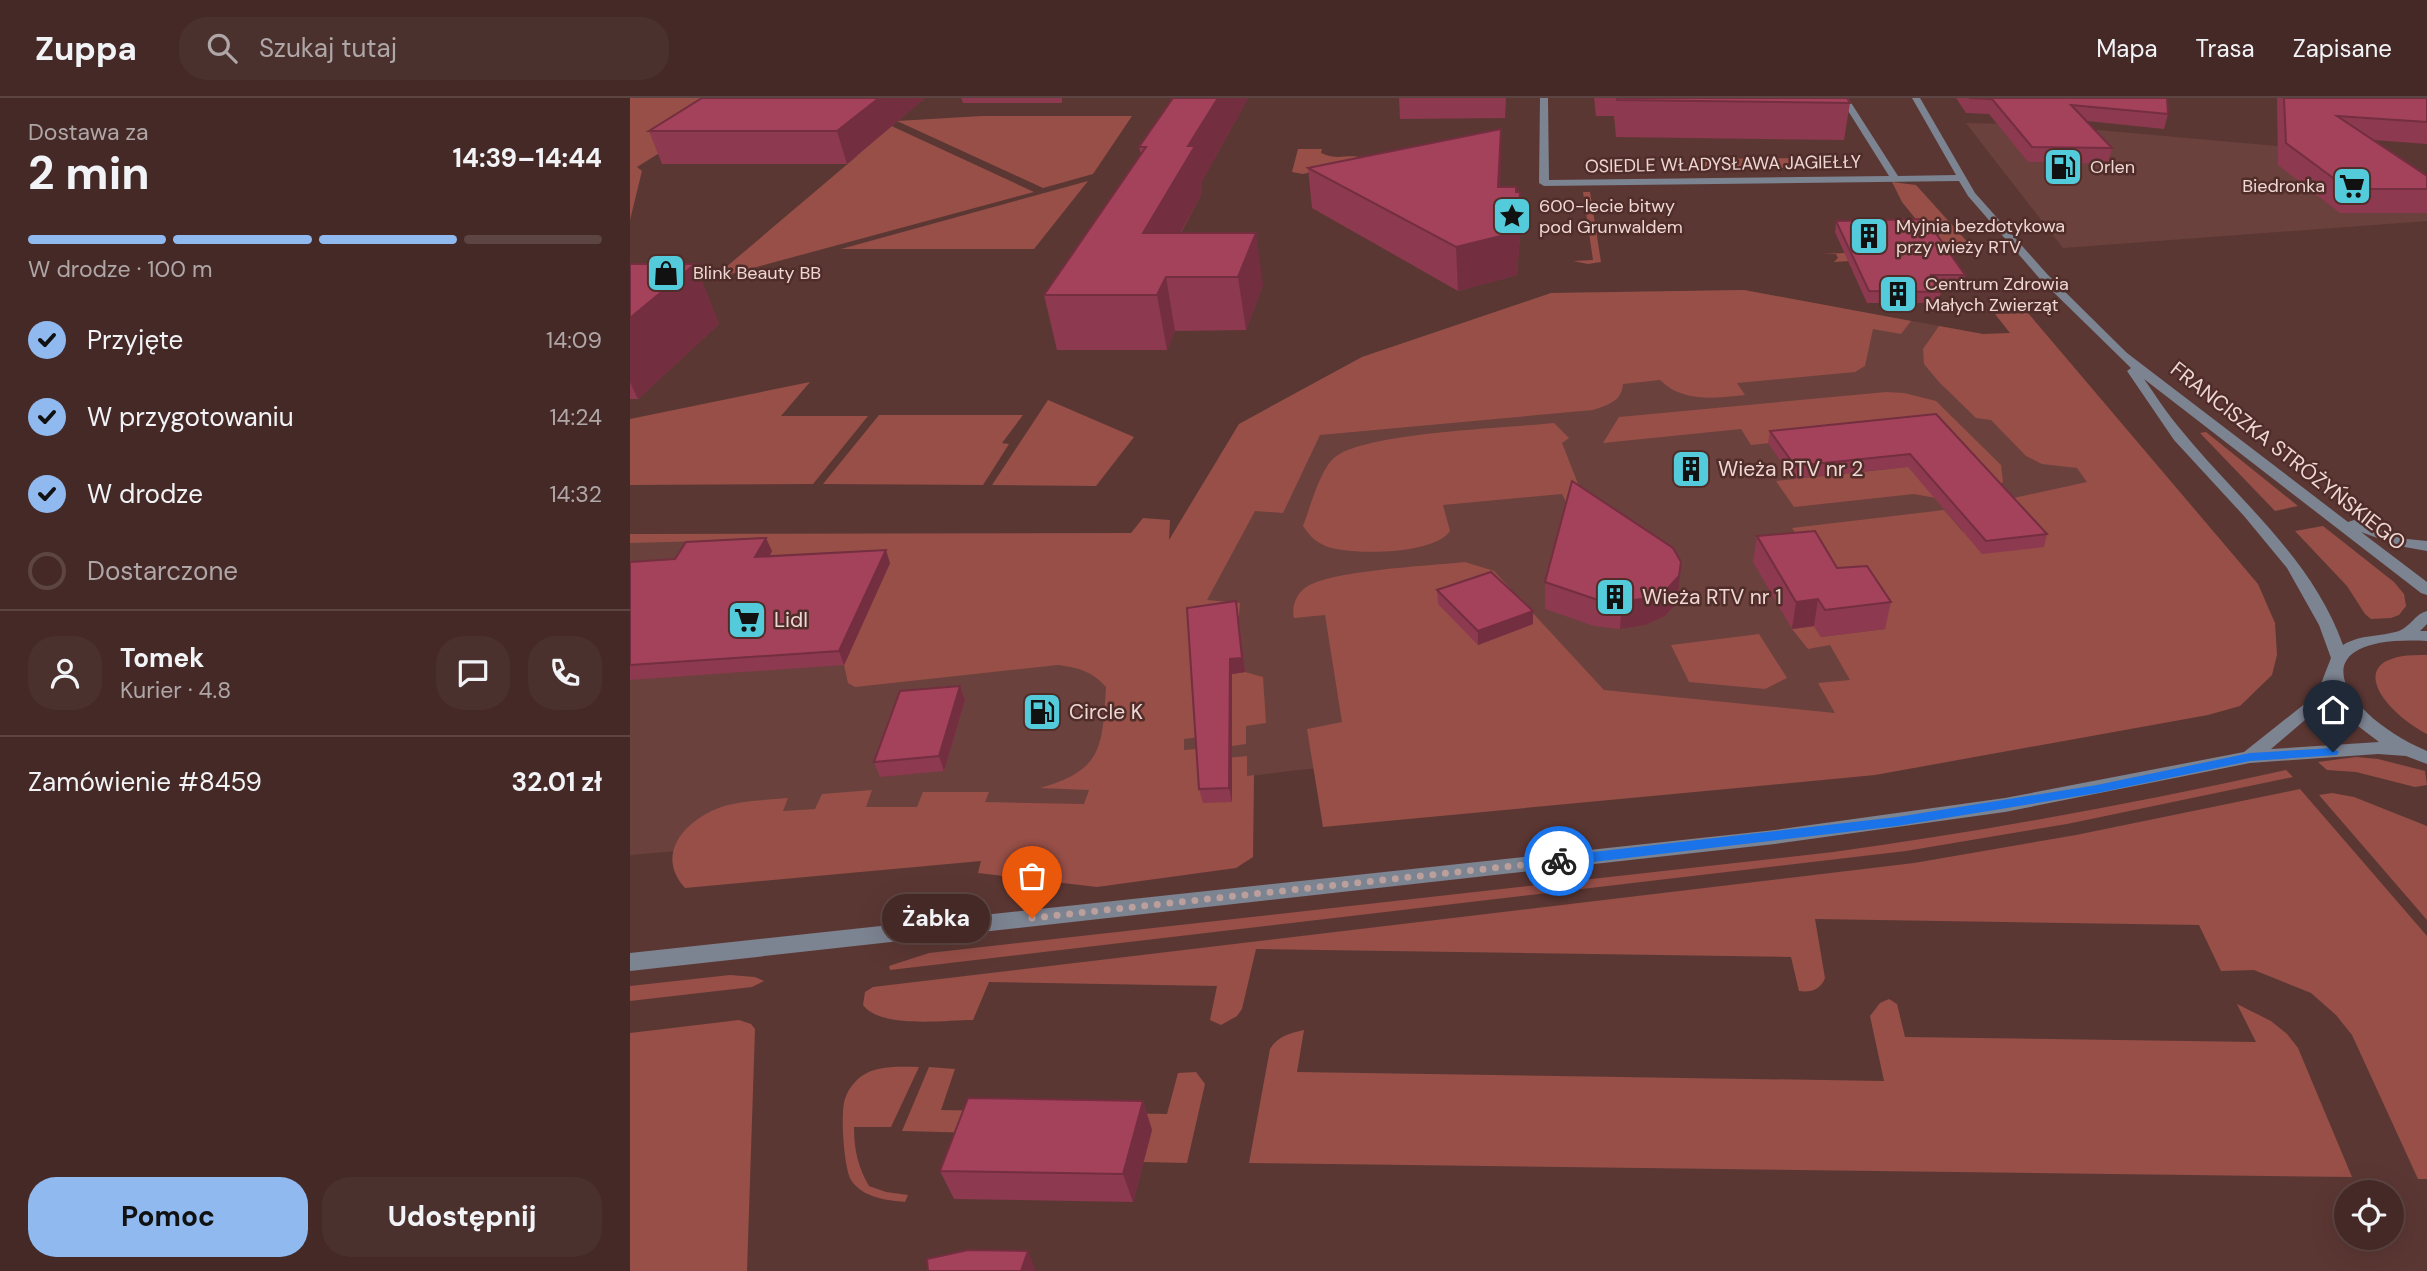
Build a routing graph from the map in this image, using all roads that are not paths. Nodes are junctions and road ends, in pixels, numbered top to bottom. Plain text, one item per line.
1 (1544, 98) edge
2 (1844, 98) edge
3 (1916, 98) edge
4 (1894, 177) junction
5 (1960, 177) junction
6 (2123, 356) junction
7 (2329, 514) junction
8 (2427, 546) edge
9 (2427, 590) edge
10 (2427, 616) edge
11 (2406, 634) junction
12 (2427, 636) edge
13 (2339, 657) junction
14 (2334, 676) junction
15 (2406, 750) junction
16 (2250, 757) junction
17 (2427, 758) edge
18 (630, 962) edge

1 - 4 street, OSIEDLE WŁADYSŁAWA JAGIEŁŁY
2 - 4 street, OSIEDLE WŁADYSŁAWA JAGIEŁŁY
3 - 5 street, FRANCISZKA STRÓŻYŃSKIEGO
4 - 5 street
5 - 6 street, FRANCISZKA STRÓŻYŃSKIEGO
6 - 7 street, FRANCISZKA STRÓŻYŃSKIEGO
6 - 13 street, FRANCISZKA STRÓŻYŃSKIEGO
7 - 8 street
7 - 9 street, FRANCISZKA STRÓŻYŃSKIEGO
10 - 11 street
11 - 12 street
11 - 13 street
13 - 14 street
14 - 15 street
14 - 16 street
15 - 16 street
15 - 17 street
16 - 18 street

